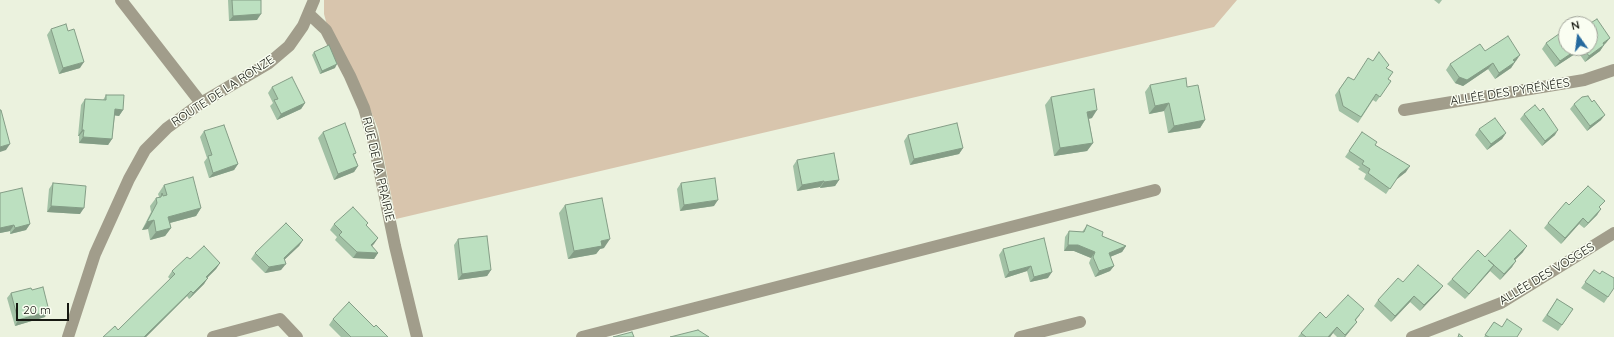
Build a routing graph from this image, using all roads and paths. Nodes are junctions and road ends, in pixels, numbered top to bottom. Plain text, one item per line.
1 (121, 0) edge
2 (314, 0) edge
3 (308, 14) junction
4 (1614, 70) edge
5 (201, 103) junction
6 (1404, 110) dead end
7 (1155, 190) dead end
8 (1614, 233) edge
9 (1080, 322) dead end
10 (68, 337) edge
11 (213, 337) edge
12 (297, 337) edge
13 (417, 337) edge
14 (582, 337) edge
15 (1020, 337) edge
16 (1412, 337) edge

1 - 5 street
2 - 3 street, ROUTE DE LA RONZE
3 - 5 street, ROUTE DE LA RONZE
3 - 13 street, RUE DE LA PRAIRIE
4 - 6 street, ALLÉE DES PYRÉNÉES
5 - 10 street, ROUTE DE LA RONZE
7 - 14 street
8 - 16 street, ALLÉE DES VOSGES
9 - 15 street
11 - 12 street

